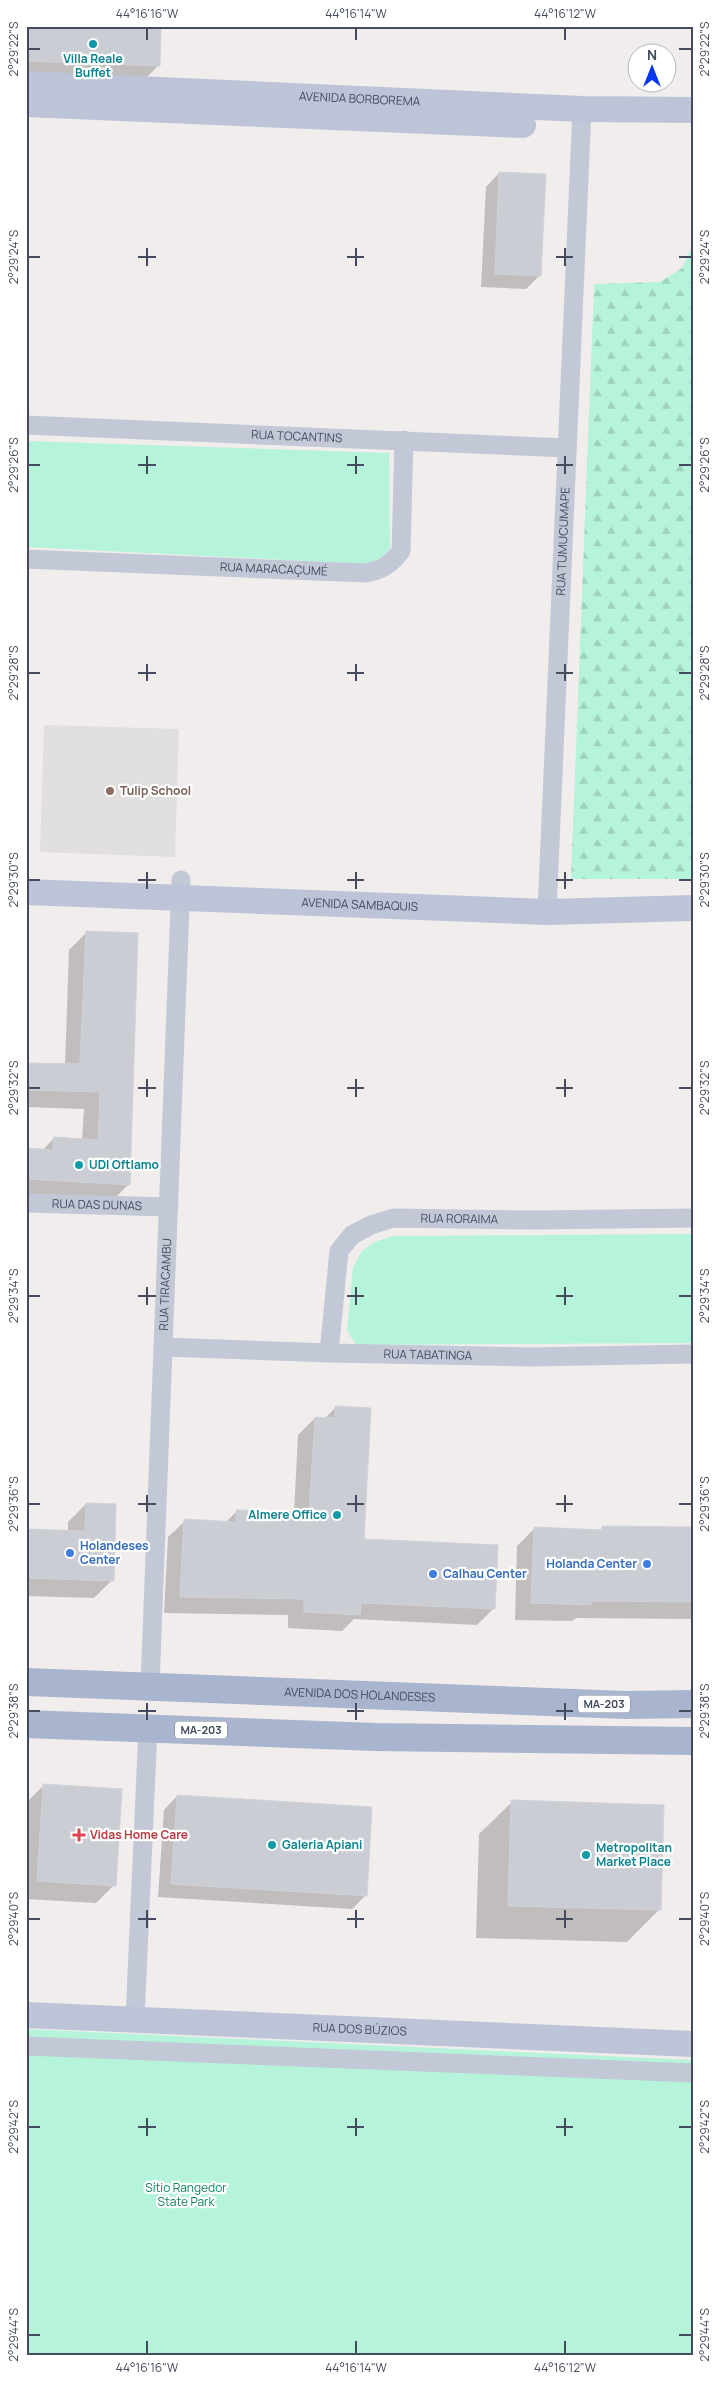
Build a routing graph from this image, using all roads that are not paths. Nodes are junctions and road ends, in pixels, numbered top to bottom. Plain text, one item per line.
1 (26, 84) edge
2 (26, 104) edge
3 (693, 110) edge
4 (581, 118) junction
5 (693, 127) edge
6 (26, 425) edge
7 (404, 440) junction
8 (567, 448) junction
9 (26, 558) edge
10 (26, 874) edge
11 (181, 889) junction
12 (26, 892) edge
13 (693, 894) edge
14 (547, 903) junction
15 (693, 908) edge
16 (26, 1203) edge
17 (169, 1207) junction
18 (693, 1218) edge
19 (163, 1347) junction
20 (329, 1353) junction
21 (693, 1354) edge
22 (27, 1682) edge
23 (150, 1686) junction
24 (246, 1690) junction
25 (693, 1704) edge
26 (26, 1724) edge
27 (68, 1725) junction
28 (148, 1728) junction
29 (693, 1741) edge
30 (26, 2015) edge
31 (135, 2018) junction
32 (693, 2044) edge
33 (26, 2046) edge
34 (693, 2073) edge

1 - 4 main road, AVENIDA BORBOREMA
2 - 4 main road, AVENIDA BORBOREMA
3 - 4 main road, AVENIDA BORBOREMA
4 - 5 main road, AVENIDA BORBOREMA
4 - 8 street, RUA TUMUCUMAPE
6 - 7 street, RUA TOCANTINS
7 - 8 street, RUA TOCANTINS
7 - 9 street, RUA MARACAÇUMÉ
8 - 14 street, RUA TUMUCUMAPE
10 - 11 main road, AVENIDA SAMBAQUIS
11 - 12 main road, AVENIDA SAMBAQUIS
11 - 14 main road, AVENIDA SAMBAQUIS
11 - 17 street, RUA TIRACAMBU
13 - 14 main road, AVENIDA SAMBAQUIS
14 - 15 main road, AVENIDA SAMBAQUIS
16 - 17 street, RUA DAS DUNAS
17 - 19 street, RUA TIRACAMBU
18 - 20 street, RUA RORAIMA
19 - 20 street, RUA TABATINGA
19 - 23 street, RUA TIRACAMBU
20 - 21 street, RUA TABATINGA
22 - 23 main road, AVENIDA DOS HOLANDESES / MA-203
23 - 24 main road, AVENIDA DOS HOLANDESES / MA-203
24 - 25 main road, AVENIDA DOS HOLANDESES / MA-203
24 - 27 main road
26 - 27 main road, MA-203
27 - 28 main road, MA-203
28 - 29 main road, MA-203
28 - 31 street
30 - 31 main road, RUA DOS BÚZIOS
31 - 32 main road, RUA DOS BÚZIOS
33 - 34 street

